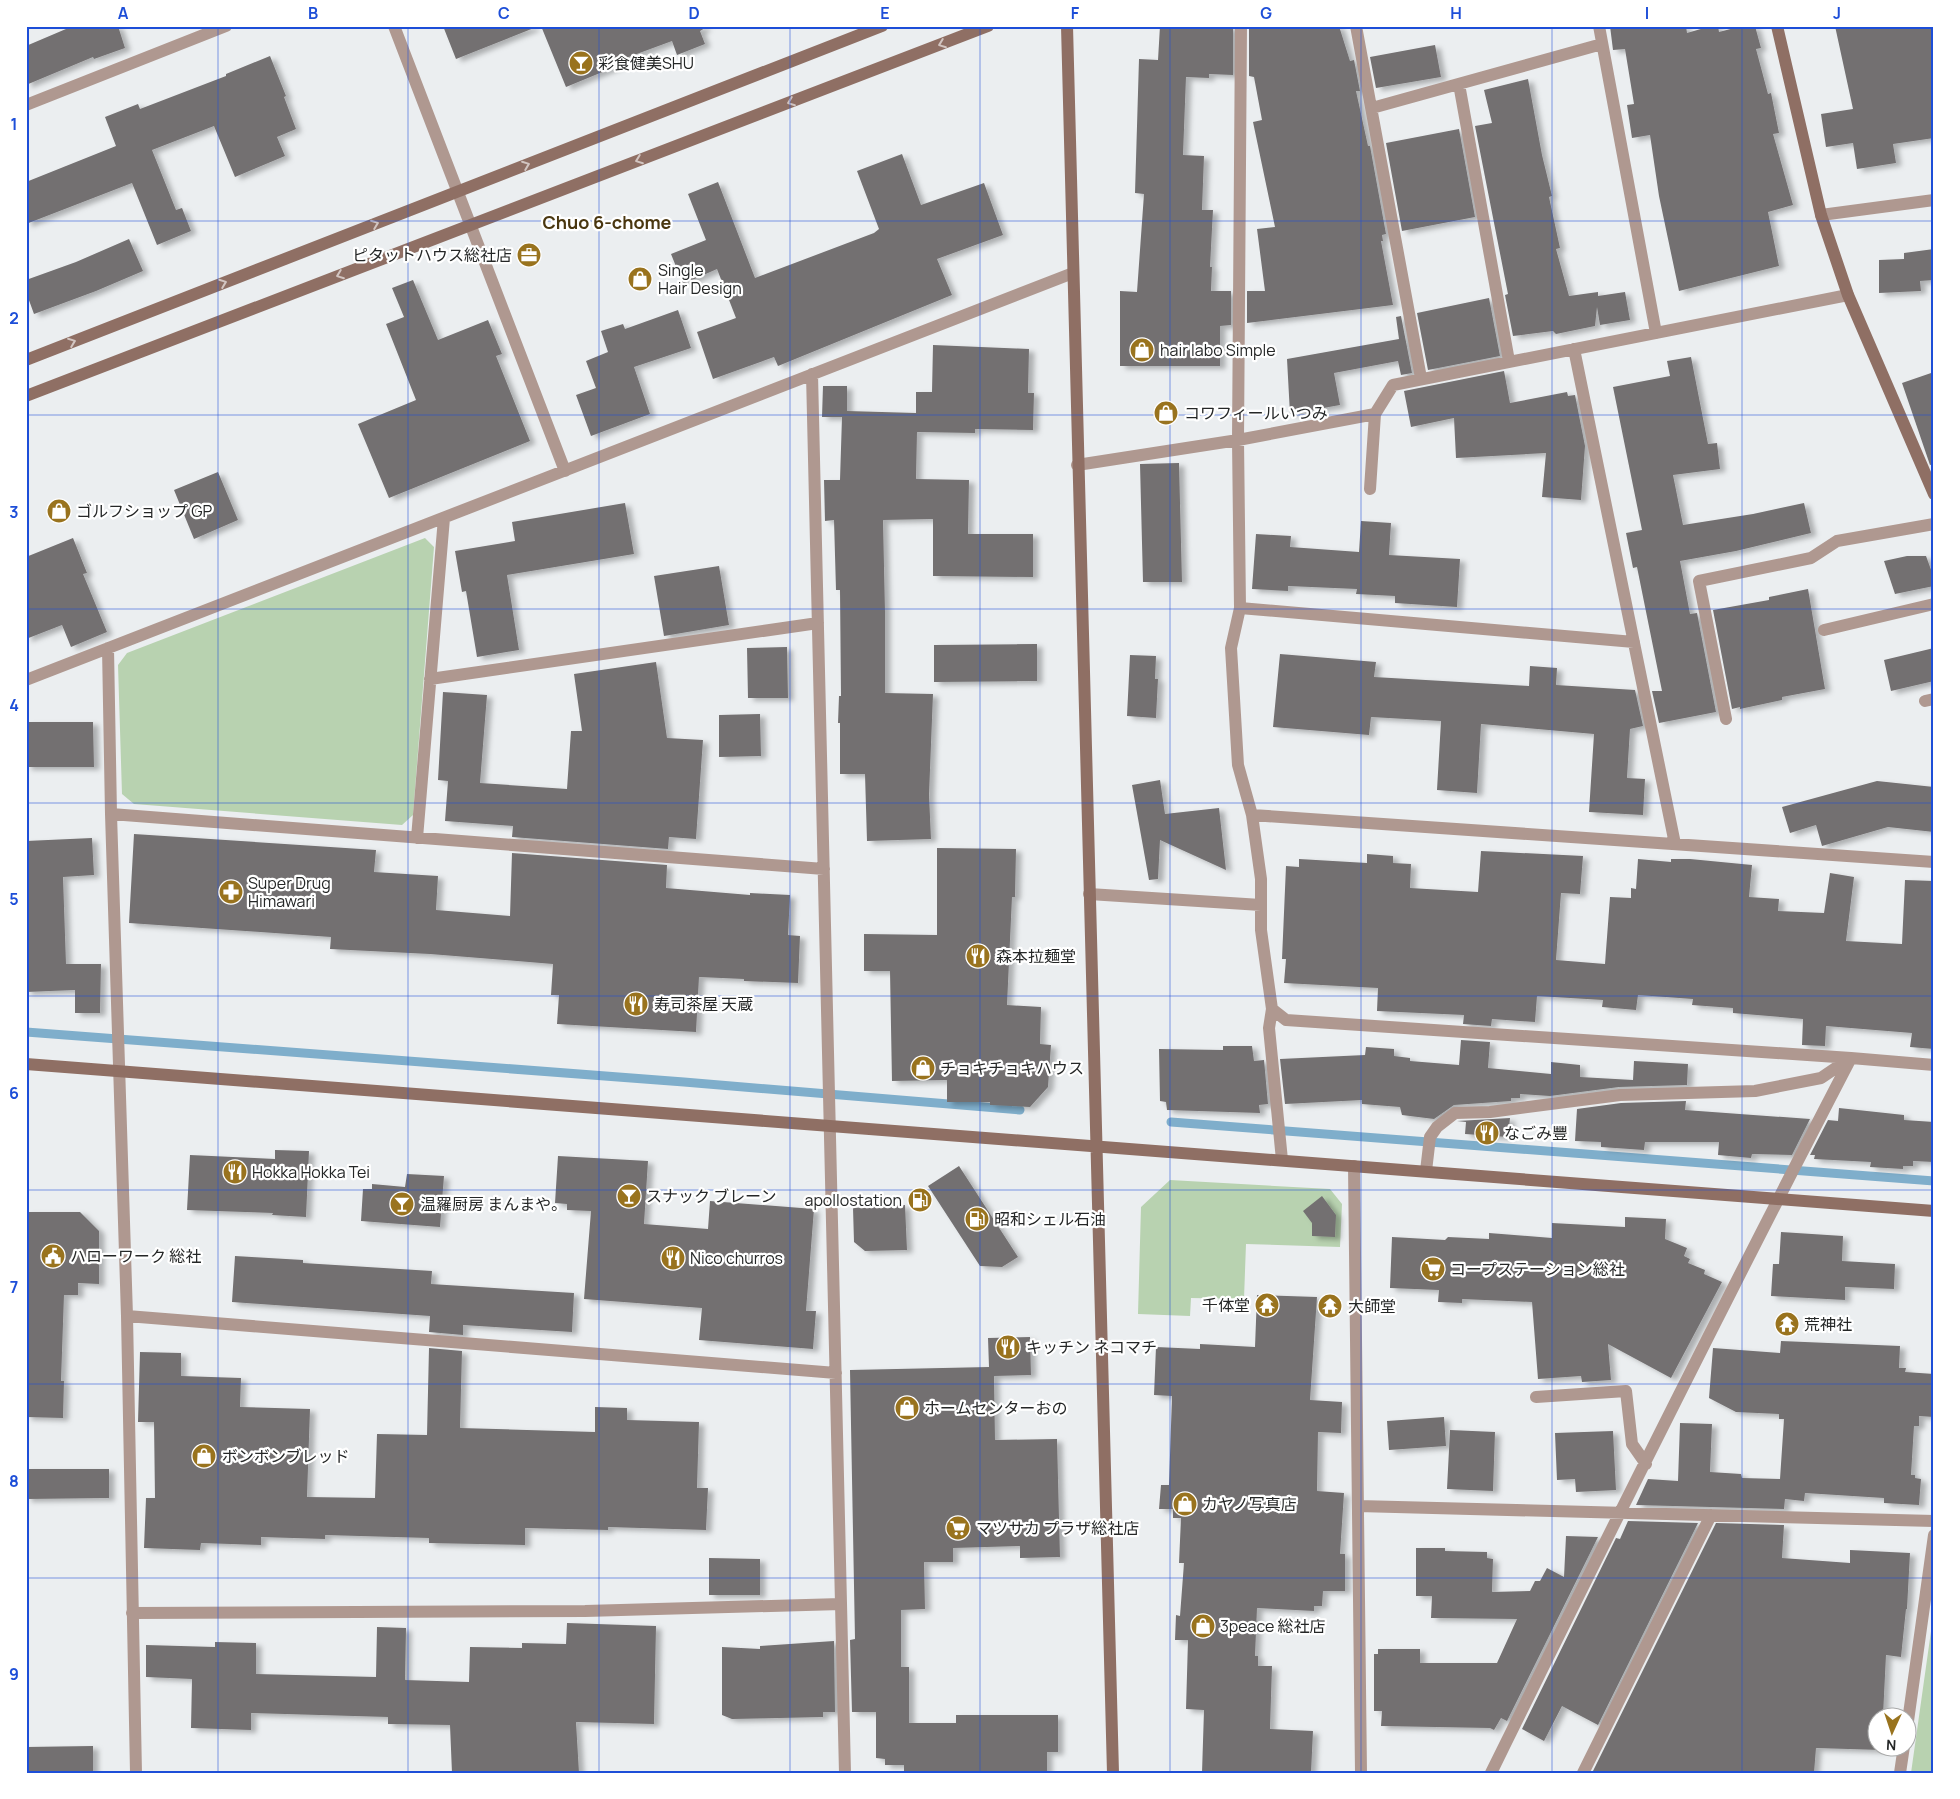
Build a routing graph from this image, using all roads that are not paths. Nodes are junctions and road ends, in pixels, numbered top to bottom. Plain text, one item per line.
1 (226, 26) edge
2 (394, 26) edge
3 (882, 26) edge
4 (988, 26) edge
5 (1067, 26) edge
6 (1241, 26) edge
7 (1356, 26) edge
8 (1599, 26) edge
9 (1777, 26) edge
10 (1602, 44) junction
11 (1459, 84) junction
12 (26, 105) edge
13 (1372, 108) junction
14 (458, 192) junction
15 (1934, 200) edge
16 (1821, 215) junction
17 (470, 225) junction
18 (1073, 273) junction
19 (1848, 295) junction
20 (1656, 333) junction
21 (1574, 349) junction
22 (26, 360) edge
23 (1509, 361) junction
24 (812, 374) junction
25 (1421, 378) junction
26 (26, 396) edge
27 (1374, 414) junction
28 (1238, 440) junction
29 (1077, 465) junction
30 (565, 471) junction
31 (1370, 488) dead end
32 (1934, 494) edge
33 (444, 518) junction
34 (1934, 524) edge
35 (1934, 604) edge
36 (1240, 608) junction
37 (818, 623) junction
38 (1824, 630) dead end
39 (1634, 642) junction
40 (108, 648) junction
41 (430, 679) junction
42 (26, 680) edge
43 (1726, 719) dead end
44 (111, 814) junction
45 (1252, 815) junction
46 (416, 838) junction
47 (1675, 844) junction
48 (1934, 862) edge
49 (824, 869) junction
50 (1089, 894) junction
51 (1261, 905) junction
52 (1272, 1009) junction
53 (1851, 1058) junction
54 (26, 1064) edge
55 (1934, 1065) edge
56 (120, 1071) junction
57 (830, 1125) junction
58 (1096, 1146) junction
59 (1282, 1160) junction
60 (1354, 1166) junction
61 (1426, 1171) junction
62 (1778, 1198) junction
63 (1934, 1210) edge
64 (127, 1316) junction
65 (836, 1373) junction
66 (1536, 1397) dead end
67 (1646, 1464) junction
68 (1358, 1506) junction
69 (1619, 1513) junction
70 (1712, 1515) junction
71 (1934, 1521) edge
72 (1934, 1535) edge
73 (841, 1604) junction
74 (132, 1612) junction
75 (1910, 1706) edge
76 (1903, 1756) edge
77 (136, 1773) edge
78 (845, 1773) edge
79 (1113, 1773) edge
80 (1361, 1773) edge
81 (1491, 1773) edge
82 (1583, 1773) edge
83 (1900, 1773) edge

1 - 12 street
2 - 14 street
14 -> 3 street
4 -> 17 street
5 - 18 street
6 - 28 street
7 - 13 street
8 - 10 street
9 - 16 street
10 - 11 street
10 - 20 street
11 - 13 street
11 - 23 street
13 - 25 street
14 - 17 street
22 -> 14 street
15 - 16 street
16 - 19 street
17 -> 26 street
17 - 30 street
18 - 24 street
18 - 29 street
19 - 20 street
19 - 32 street
20 - 21 street
21 - 23 street
21 - 39 street
23 - 25 street
24 - 30 street
24 - 37 street
25 - 27 street
27 - 28 street
27 - 31 street
28 - 29 street
28 - 36 street
29 - 50 street
30 - 33 street
33 - 40 street
33 - 41 street
34 - 43 street
35 - 38 street
36 - 39 street
36 - 45 street
37 - 41 street
37 - 49 street
39 - 47 street
40 - 42 street
40 - 44 street
41 - 46 street
44 - 46 street
44 - 56 street
45 - 47 street
45 - 51 street
46 - 49 street
47 - 48 street
49 - 57 street
50 - 51 street
50 - 58 street
51 - 52 street
52 - 53 street
52 - 59 street
53 - 55 street
53 - 61 street
53 - 62 street
54 - 56 street
56 - 57 street
56 - 64 street
57 - 58 street
57 - 65 street
58 - 59 street
58 - 79 street
59 - 60 street
60 - 61 street
60 - 68 street
61 - 62 street
62 - 63 street
62 - 67 street
64 - 65 street
64 - 74 street
65 - 73 street
66 - 67 street
67 - 69 street
68 - 69 street
68 - 80 street
69 - 70 street
69 - 81 street
70 - 71 street
70 - 82 street
72 - 75 street
73 - 74 street
73 - 78 street
74 - 77 street
76 - 83 street

